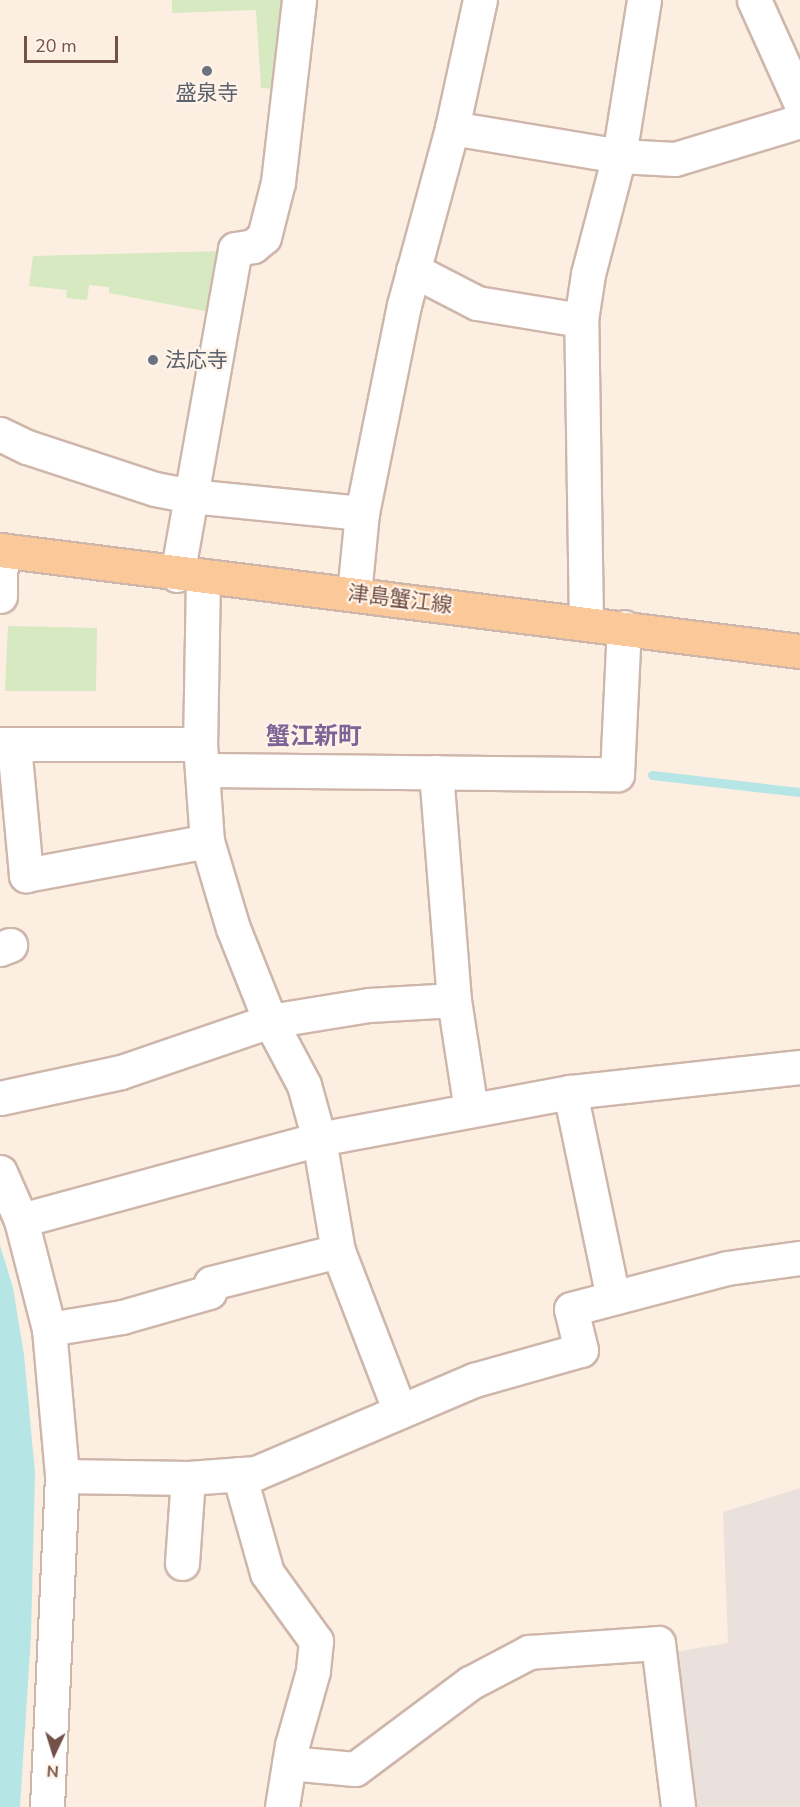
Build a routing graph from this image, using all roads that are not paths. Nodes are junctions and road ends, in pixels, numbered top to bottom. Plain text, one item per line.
1 (299, 0) edge
2 (480, 0) edge
3 (644, 0) edge
4 (754, 0) edge
5 (800, 102) edge
6 (800, 122) edge
7 (452, 128) junction
8 (620, 156) junction
9 (413, 270) junction
10 (581, 320) junction
11 (0, 434) edge
12 (191, 496) junction
13 (362, 513) junction
14 (1, 550) edge
15 (190, 576) junction
16 (354, 594) junction
17 (0, 596) edge
18 (586, 622) junction
19 (624, 627) junction
20 (800, 651) edge
21 (7, 745) edge
22 (201, 757) junction
23 (436, 772) junction
24 (207, 842) junction
25 (454, 1000) junction
26 (270, 1021) junction
27 (800, 1067) edge
28 (570, 1092) junction
29 (0, 1098) edge
30 (471, 1110) junction
31 (319, 1139) junction
32 (0, 1172) edge
33 (21, 1220) junction
34 (338, 1251) junction
35 (800, 1258) edge
36 (613, 1298) junction
37 (49, 1329) junction
38 (399, 1409) junction
39 (239, 1474) junction
40 (62, 1476) junction
41 (189, 1479) junction
42 (182, 1563) dead end
43 (289, 1762) junction
44 (47, 1807) edge
45 (282, 1807) edge
46 (678, 1807) edge

1 - 12 street
2 - 7 street
3 - 8 street
4 - 5 street
6 - 8 street
7 - 8 street
7 - 9 street
8 - 10 street
9 - 10 street
9 - 13 street
10 - 18 street
11 - 12 street
12 - 13 street
12 - 15 street
13 - 16 street
14 - 15 main road, 津島蟹江線
14 - 17 street
15 - 16 main road, 津島蟹江線
15 - 22 street
16 - 18 main road, 津島蟹江線
18 - 19 main road, 津島蟹江線
19 - 20 main road, 津島蟹江線
19 - 23 street
21 - 22 street
21 - 24 street
22 - 23 street
22 - 24 street
23 - 25 street
24 - 26 street
25 - 26 street
25 - 30 street
26 - 29 street
26 - 31 street
27 - 28 street
28 - 30 street
28 - 36 street
30 - 31 street
31 - 33 street
31 - 34 street
32 - 33 street
33 - 37 street
34 - 37 street
34 - 38 street
35 - 36 street
36 - 38 street
37 - 40 street
38 - 39 street
39 - 41 street
39 - 43 street
40 - 41 street
40 - 44 street
41 - 42 street
43 - 45 street
43 - 46 street

